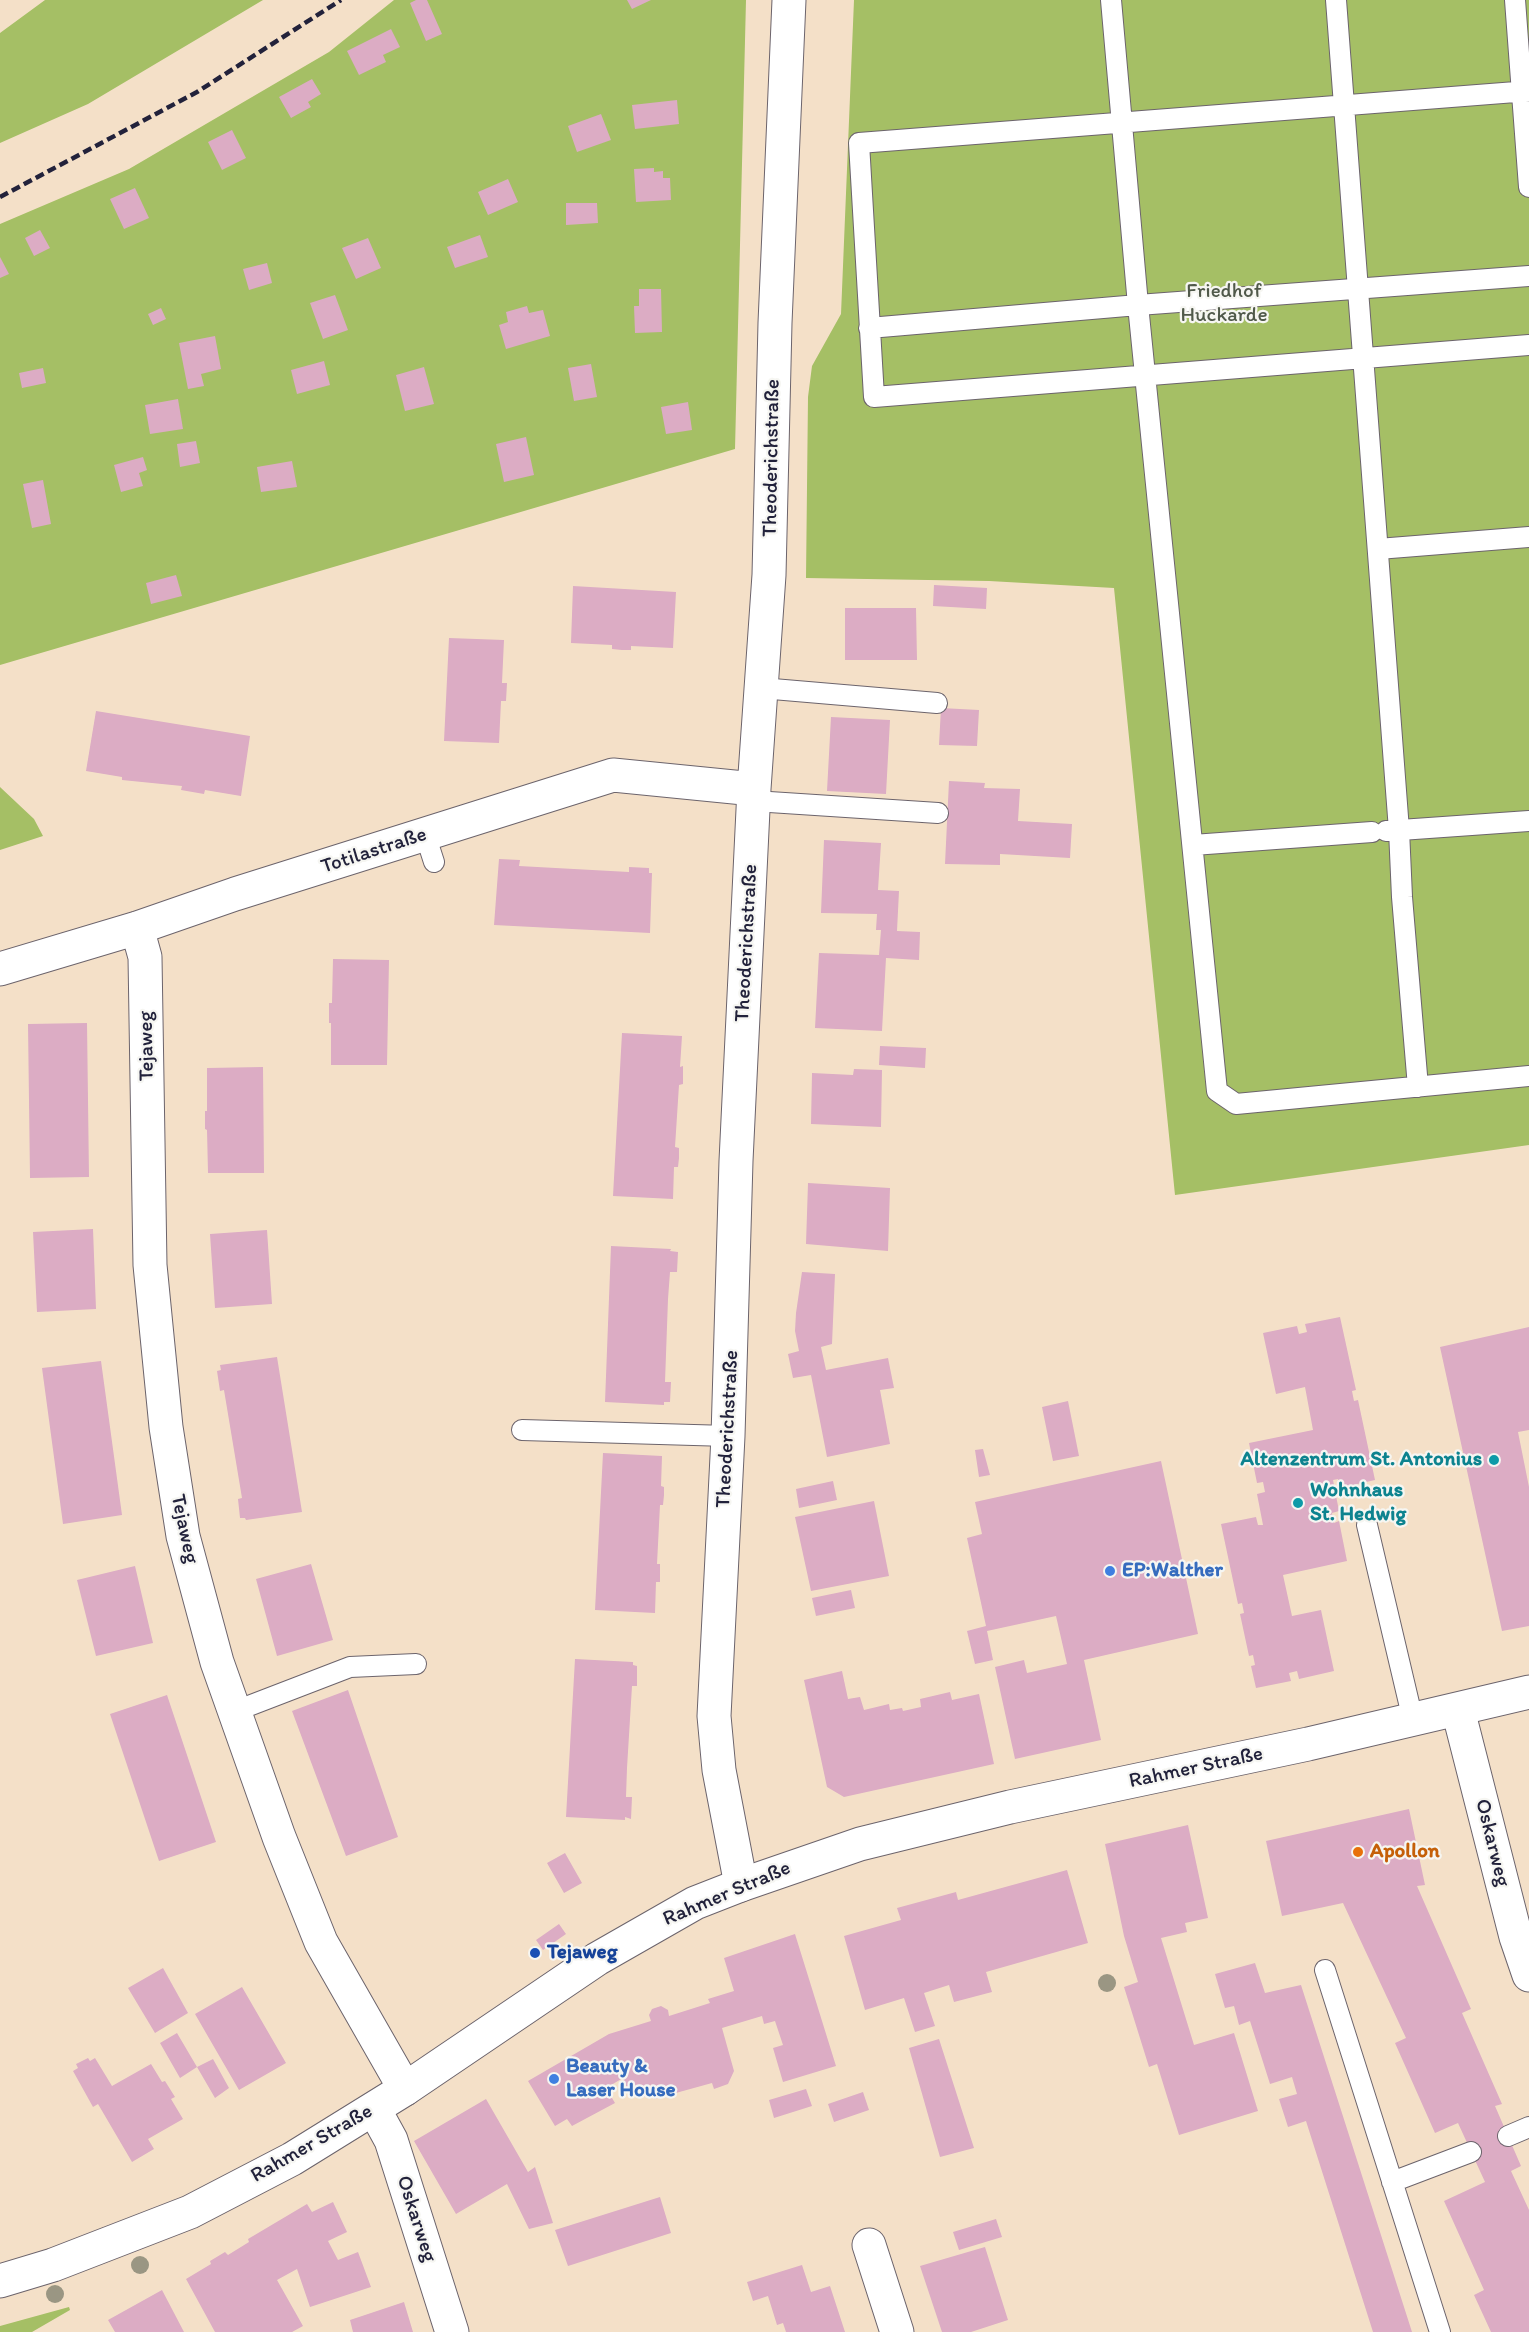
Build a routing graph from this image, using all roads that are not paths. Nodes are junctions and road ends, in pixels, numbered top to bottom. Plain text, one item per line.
1 (789, 0) edge
2 (1111, 0) edge
3 (1336, 0) edge
4 (1515, 0) edge
5 (1526, 91) edge
6 (1344, 105) junction
7 (1123, 122) junction
8 (1529, 187) edge
9 (1529, 276) edge
10 (1359, 290) junction
11 (1138, 305) junction
12 (868, 328) junction
13 (1529, 345) edge
14 (1364, 358) junction
15 (1145, 376) junction
16 (1529, 537) edge
17 (1378, 549) junction
18 (761, 688) junction
19 (937, 703) dead end
20 (754, 795) junction
21 (938, 813) dead end
22 (1529, 821) edge
23 (1385, 831) junction
24 (1192, 845) junction
25 (137, 928) junction
26 (0, 969) edge
27 (1529, 1076) edge
28 (1418, 1087) junction
29 (522, 1430) dead end
30 (728, 1436) junction
31 (1367, 1525) dead end
32 (416, 1664) dead end
33 (1529, 1692) edge
34 (1458, 1710) junction
35 (233, 1712) junction
36 (1413, 1720) junction
37 (741, 1885) junction
38 (1325, 1970) dead end
39 (1529, 1975) edge
40 (405, 2089) junction
41 (374, 2109) junction
42 (1529, 2127) edge
43 (1508, 2136) dead end
44 (1471, 2151) dead end
45 (1392, 2182) junction
46 (869, 2245) dead end
47 (0, 2281) edge
48 (452, 2332) edge
49 (897, 2332) edge
50 (1440, 2332) edge

1 - 18 street, Theoderichstraße
2 - 7 lane
3 - 6 lane
4 - 5 lane
5 - 6 lane
5 - 8 lane
6 - 7 lane
6 - 10 lane
7 - 11 lane
7 - 12 lane
9 - 10 lane
10 - 11 lane
10 - 14 lane
11 - 12 lane
11 - 15 lane
12 - 15 lane
13 - 14 lane
14 - 15 lane
14 - 17 lane
15 - 24 lane
16 - 17 lane
17 - 23 lane
18 - 19 lane
18 - 20 street, Theoderichstraße
20 - 21 lane
20 - 25 street, Totilastraße
20 - 30 street, Theoderichstraße
22 - 23 lane
23 - 24 lane
23 - 28 lane
24 - 28 lane
25 - 26 street, Totilastraße
25 - 35 street, Tejaweg
27 - 28 lane
29 - 30 lane
30 - 37 street, Theoderichstraße
31 - 36 lane
32 - 35 lane
33 - 34 street, Rahmer Straße
34 - 36 street, Rahmer Straße
34 - 39 street, Oskarweg
35 - 40 street, Tejaweg
36 - 37 street, Rahmer Straße
37 - 40 street, Rahmer Straße
38 - 45 lane
40 - 41 street, Rahmer Straße
41 - 47 street, Rahmer Straße
41 - 48 street, Oskarweg
42 - 43 lane
44 - 45 lane
45 - 50 lane
46 - 49 street

